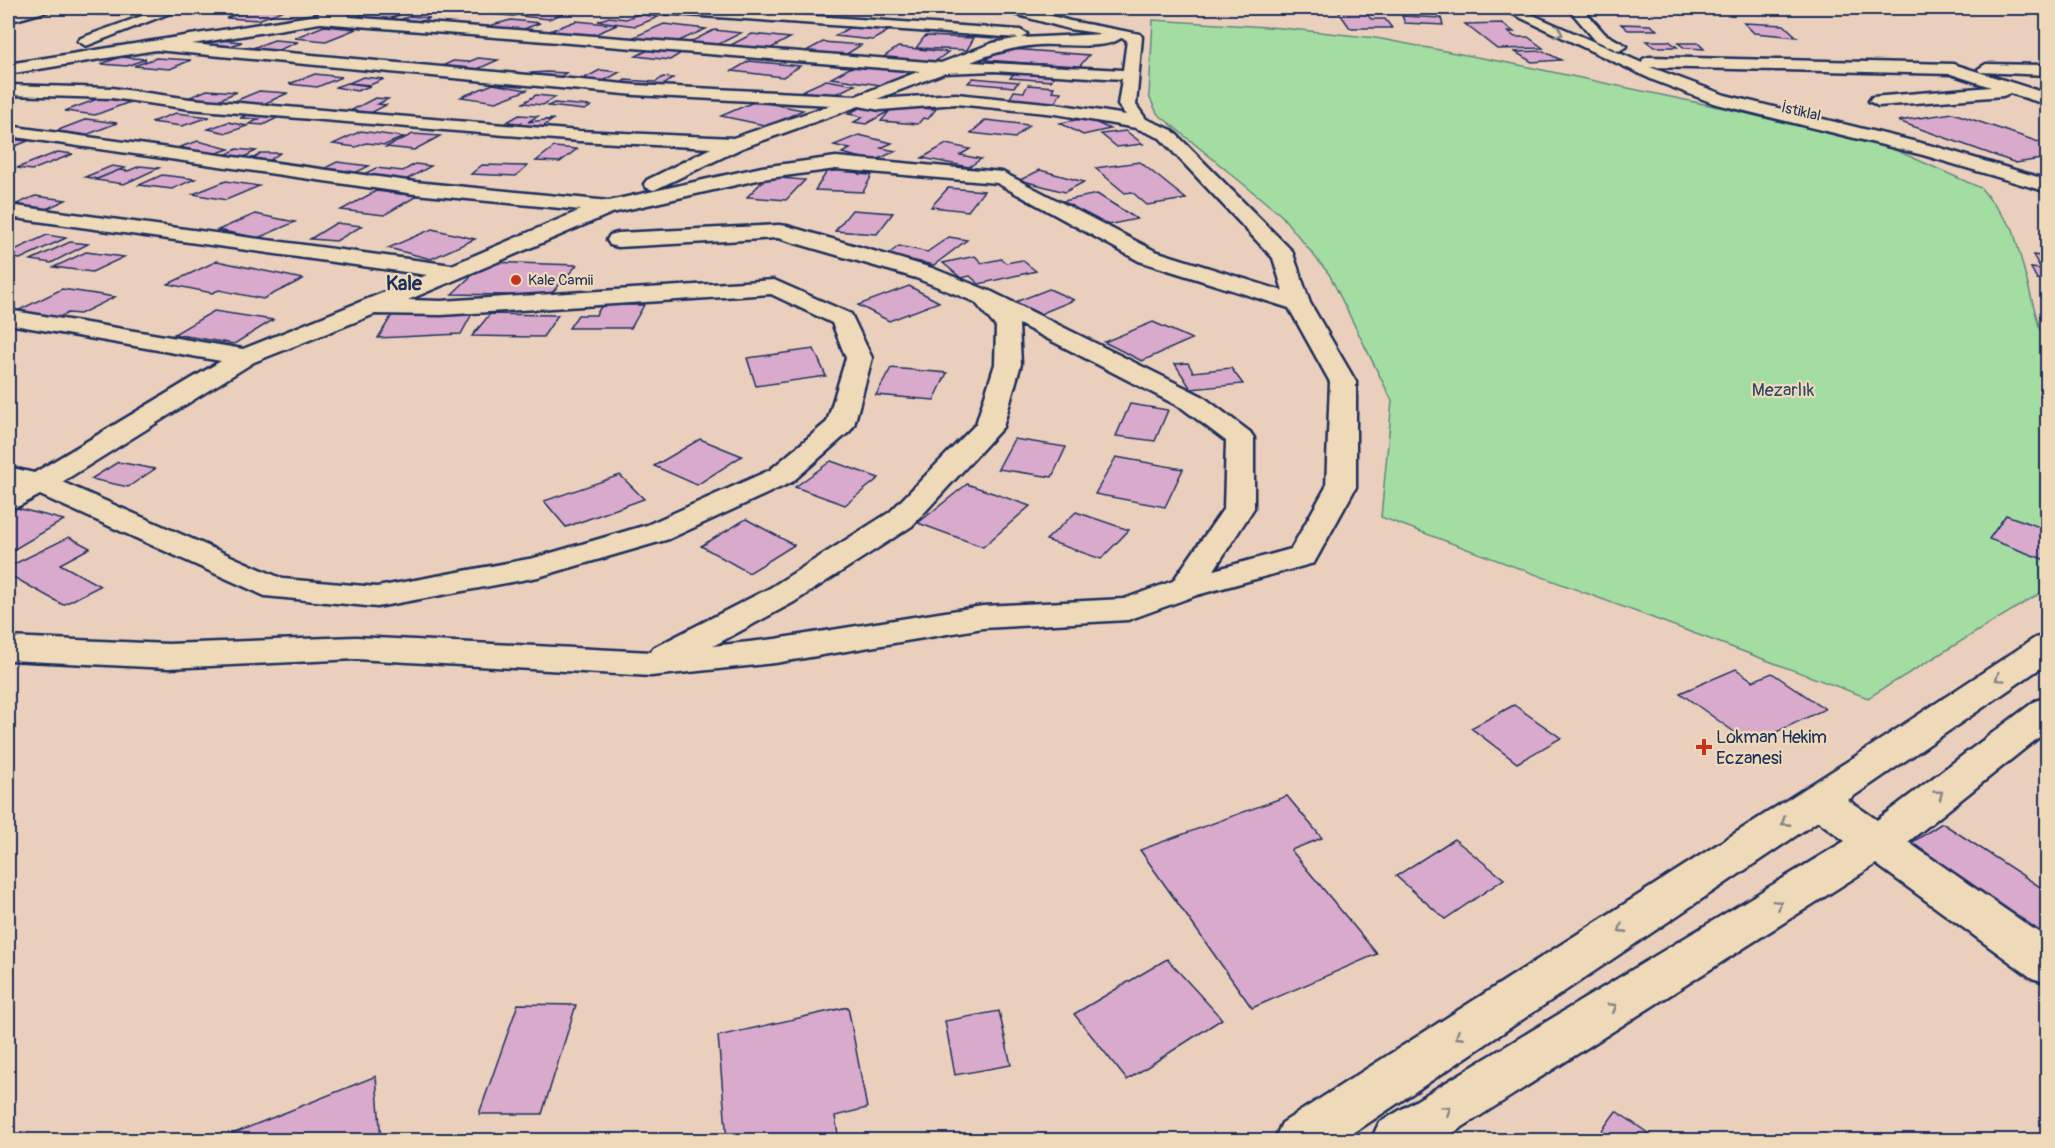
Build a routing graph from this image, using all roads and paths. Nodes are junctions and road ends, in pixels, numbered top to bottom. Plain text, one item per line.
1 (43, 8) edge
2 (176, 8) edge
3 (334, 8) edge
4 (383, 8) edge
5 (644, 8) edge
6 (1009, 8) edge
7 (1507, 8) edge
8 (1575, 8) edge
9 (699, 10) edge
10 (8, 18) edge
11 (321, 19) junction
12 (660, 23) dead end
13 (639, 30) dead end
14 (1105, 36) junction
15 (606, 42) junction
16 (155, 45) junction
17 (1649, 62) junction
18 (946, 68) junction
19 (8, 69) edge
20 (1953, 69) junction
21 (2048, 70) edge
22 (1131, 75) junction
23 (8, 90) edge
24 (2017, 90) junction
25 (2048, 100) edge
26 (858, 101) junction
27 (1878, 101) dead end
28 (1140, 123) junction
29 (8, 131) edge
30 (735, 144) junction
31 (2048, 176) edge
32 (2048, 186) edge
33 (609, 207) junction
34 (8, 211) edge
35 (618, 240) dead end
36 (453, 272) junction
37 (984, 297) junction
38 (1298, 303) junction
39 (372, 307) junction
40 (8, 317) edge
41 (245, 357) junction
42 (8, 476) edge
43 (39, 483) junction
44 (8, 500) edge
45 (1185, 588) junction
46 (2048, 646) edge
47 (8, 650) edge
48 (651, 664) junction
49 (2048, 710) edge
50 (1818, 800) junction
51 (1878, 842) junction
52 (2048, 964) edge
53 (1300, 1140) edge
54 (1397, 1140) edge

1 - 10 street
2 - 19 street
3 - 11 street
4 - 11 street
5 - 9 street
6 - 14 street
7 -> 32 street
8 - 17 street, İstiklal
9 - 12 street
9 - 14 street
11 - 15 street
11 - 16 street
13 - 15 street
14 - 18 street
14 - 22 street
15 - 18 street
16 - 19 street
16 - 26 street
17 - 20 street
17 - 31 street, İstiklal
18 - 22 street
18 - 26 street
20 - 21 street
20 - 24 street
22 - 28 street
23 - 30 street
24 - 25 street
24 - 27 street
26 - 28 street
26 - 30 street
28 - 38 street
29 - 33 street
30 - 33 street
33 - 36 street
33 - 38 street
34 - 36 street
35 - 37 street
36 - 39 street
37 - 45 street
37 - 48 street
38 - 45 street
39 - 41 street
39 - 43 street
40 - 41 street
41 - 43 street
42 - 43 street
43 - 44 street
45 - 48 street
46 -> 50 street
47 - 48 street
51 -> 49 street
50 - 51 street
50 -> 53 street
51 - 52 street
54 -> 51 street

